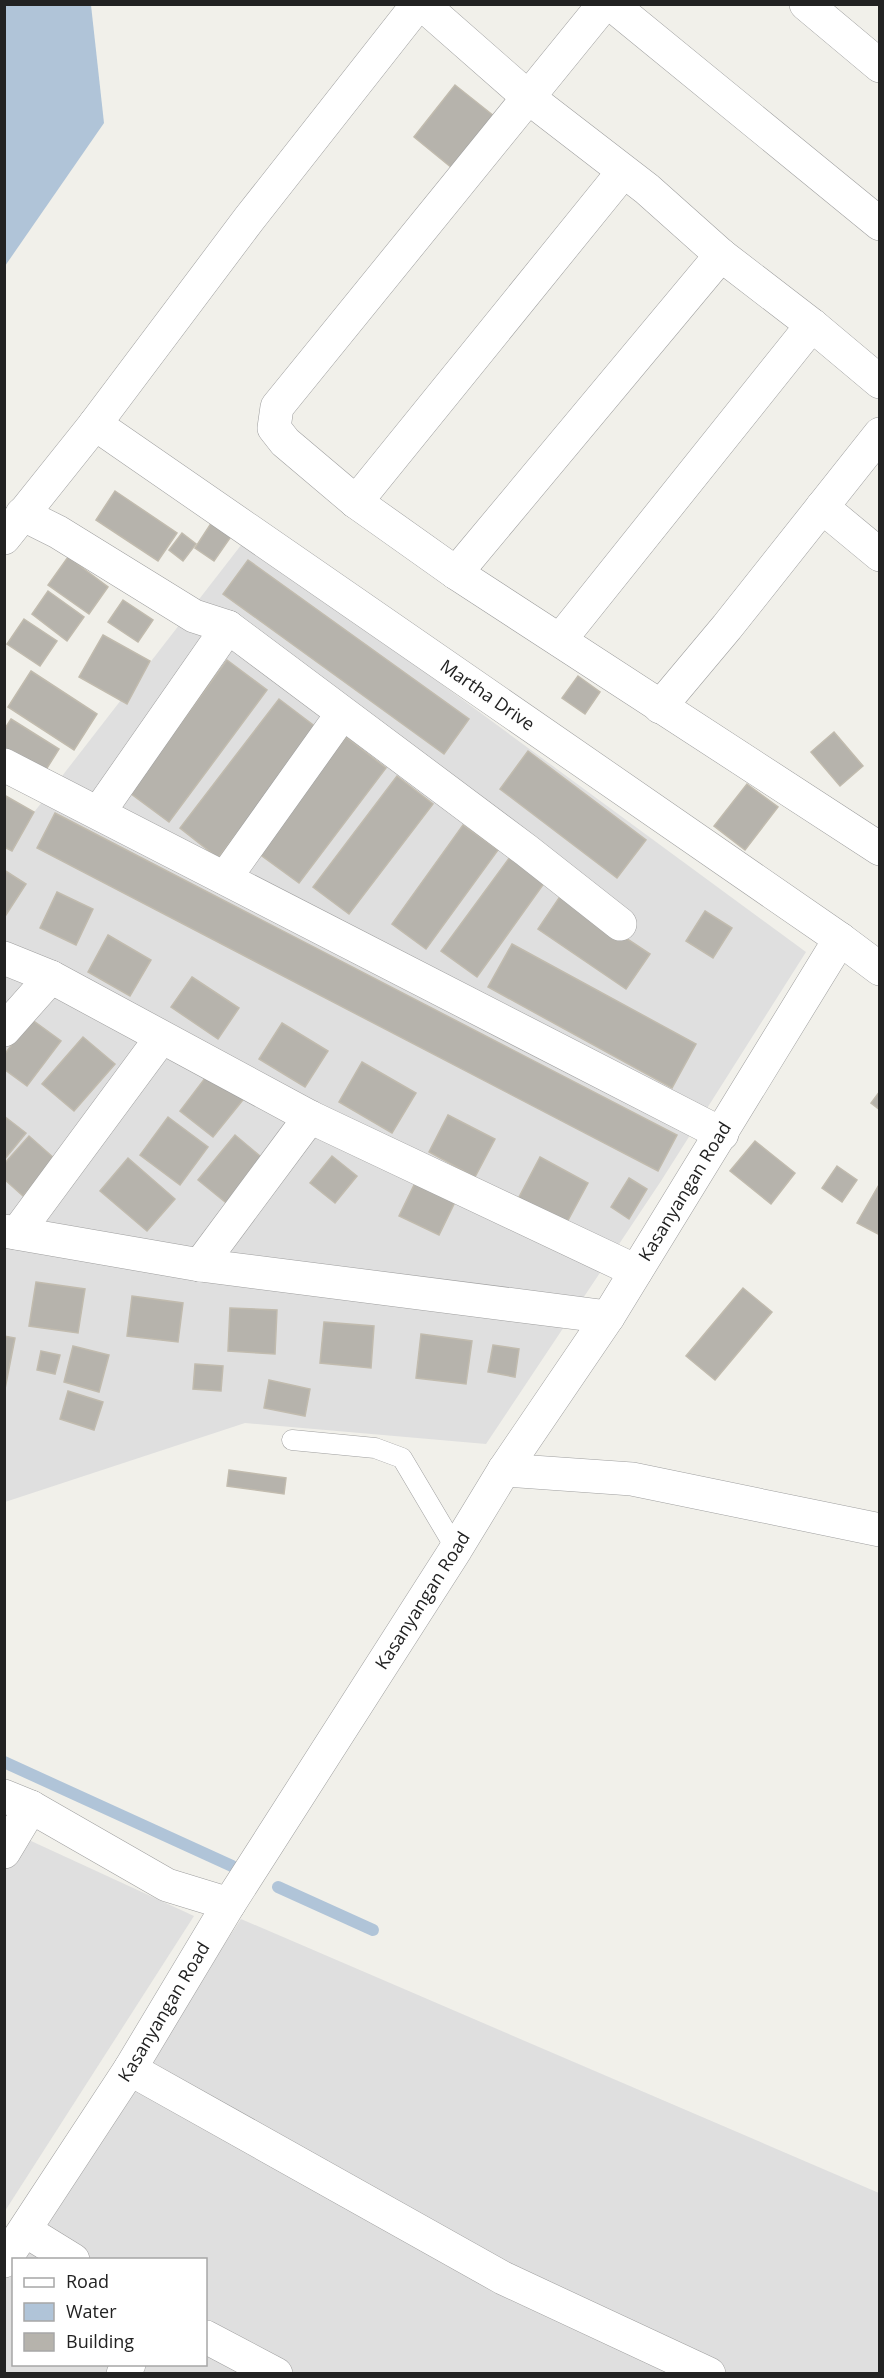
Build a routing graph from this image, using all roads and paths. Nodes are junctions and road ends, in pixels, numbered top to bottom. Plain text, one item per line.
1 (420, 4) edge
2 (604, 4) edge
3 (611, 4) edge
4 (806, 4) edge
5 (879, 66) edge
6 (530, 98) junction
7 (623, 172) junction
8 (879, 224) edge
9 (721, 255) junction
10 (812, 325) junction
11 (879, 382) edge
12 (95, 424) junction
13 (879, 434) edge
14 (356, 502) junction
15 (822, 507) junction
16 (13, 526) edge
17 (879, 555) edge
18 (456, 573) junction
19 (228, 627) junction
20 (560, 640) junction
21 (660, 706) junction
22 (342, 714) junction
23 (4, 765) edge
24 (99, 812) junction
25 (879, 849) edge
26 (225, 878) junction
27 (620, 924) dead end
28 (840, 939) junction
29 (4, 958) edge
30 (879, 969) edge
31 (51, 977) junction
32 (4, 1030) edge
33 (161, 1038) junction
34 (310, 1117) junction
35 (722, 1134) junction
36 (11, 1232) edge
37 (200, 1265) junction
38 (636, 1271) junction
39 (608, 1317) junction
40 (292, 1440) dead end
41 (504, 1470) junction
42 (879, 1530) edge
43 (456, 1549) junction
44 (18, 1801) edge
45 (4, 1852) edge
46 (229, 1904) junction
47 (130, 2069) junction
48 (26, 2230) junction
49 (70, 2258) edge
50 (4, 2261) edge
51 (207, 2338) edge
52 (276, 2373) edge
53 (709, 2373) edge

1 - 6 street
1 - 12 street
2 - 6 street
3 - 8 street
4 - 5 street
6 - 7 street
6 - 14 street
7 - 9 street
7 - 14 street
9 - 10 street
9 - 18 street
10 - 11 street
10 - 20 street
12 - 16 street
12 - 28 street, Martha Drive
13 - 15 street
14 - 18 street
15 - 17 street
15 - 21 street
16 - 19 street
18 - 20 street
19 - 22 street
19 - 24 street
20 - 21 street
21 - 25 street
22 - 26 street
22 - 27 street
23 - 24 street
24 - 26 street
26 - 35 street
28 - 30 street, Martha Drive
28 - 35 street, Kasanyangan Road
29 - 31 street
31 - 32 street
31 - 33 street
33 - 34 street
33 - 36 street
34 - 37 street
34 - 38 street
35 - 38 street, Kasanyangan Road
36 - 37 street
37 - 39 street
38 - 39 street, Kasanyangan Road
39 - 41 street, Kasanyangan Road
40 - 43 lane
41 - 42 street
41 - 43 street, Kasanyangan Road
43 - 46 street, Kasanyangan Road
44 - 45 street
44 - 46 street
46 - 47 street, Kasanyangan Road
47 - 48 street, Kasanyangan Road
47 - 53 street
48 - 49 street
48 - 50 street, Kasanyangan Road
51 - 52 street

